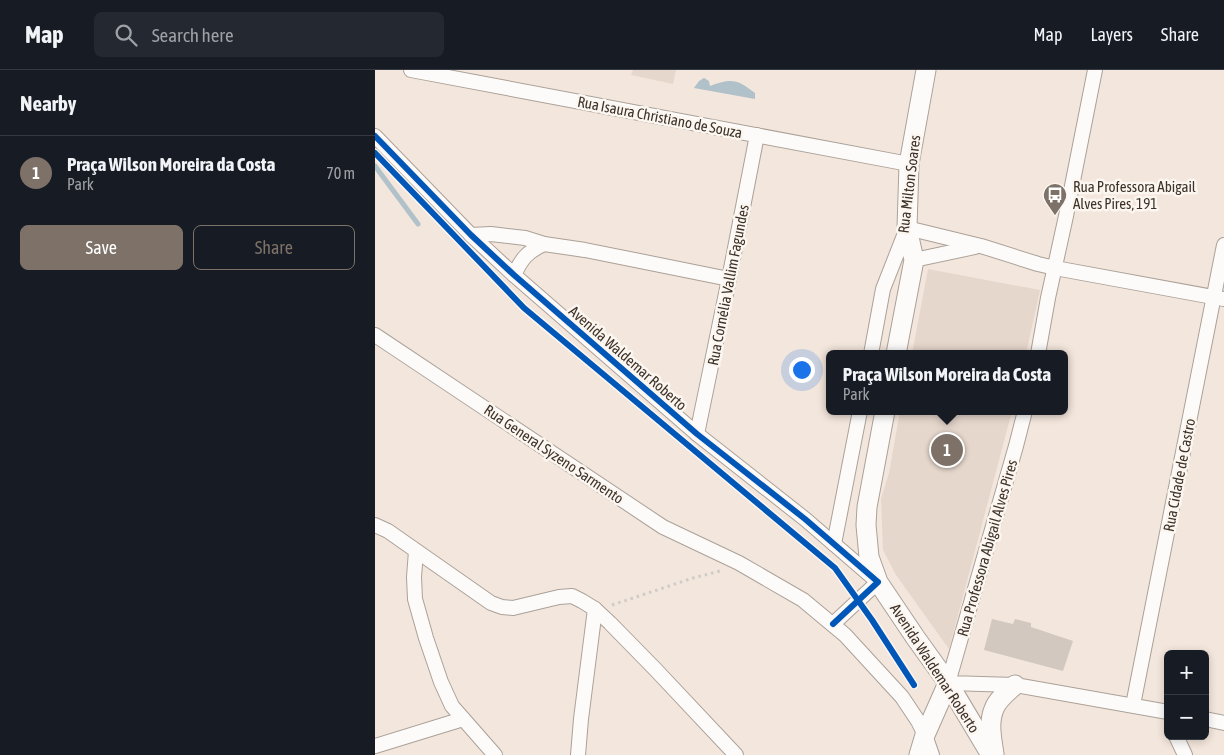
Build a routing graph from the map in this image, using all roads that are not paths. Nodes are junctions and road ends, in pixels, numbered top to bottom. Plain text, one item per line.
1 (411, 70) edge
2 (926, 70) edge
3 (1095, 70) edge
4 (757, 135) junction
5 (375, 136) edge
6 (909, 164) junction
7 (907, 228) junction
8 (471, 235) junction
9 (544, 244) junction
10 (1224, 245) edge
11 (981, 246) junction
12 (914, 260) junction
13 (1055, 268) junction
14 (514, 275) junction
15 (729, 279) junction
16 (1219, 298) edge
17 (375, 335) edge
18 (872, 350) edge
19 (897, 350) edge
20 (1039, 350) edge
21 (859, 415) edge
22 (884, 415) edge
23 (1024, 415) edge
24 (697, 434) junction
25 (375, 524) edge
26 (834, 544) junction
27 (416, 550) junction
28 (878, 582) junction
29 (595, 609) junction
30 (833, 624) junction
31 (948, 683) junction
32 (1015, 684) junction
33 (1133, 705) junction
34 (1164, 713) edge
35 (463, 719) junction
36 (1209, 720) edge
37 (1224, 723) edge
38 (925, 735) junction
39 (1178, 740) edge
40 (375, 746) edge
41 (495, 755) edge
42 (578, 755) edge
43 (736, 755) edge
44 (919, 755) edge
45 (932, 755) edge
46 (993, 755) edge
47 (1185, 755) edge

1 - 4 street, Rua Isaura Christiano de Souza
2 - 6 main road, Rua Milton Soares
3 - 13 street
4 - 6 street, Rua Isaura Christiano de Souza
4 - 15 street, Rua Cornélia Vallim Fagundes
5 - 8 street, Avenida Waldemar Roberto
6 - 7 main road, Rua Milton Soares
7 - 11 street
7 - 12 main road
7 - 18 street, Rua Milton Soares
8 - 9 street
8 - 14 street, Avenida Waldemar Roberto
9 - 14 street
9 - 15 street
10 - 16 street, Rua Cidade de Castro
11 - 12 street
11 - 13 street
12 - 19 main road
13 - 16 street
13 - 20 street
14 - 24 street, Avenida Waldemar Roberto
15 - 24 street, Rua Cornélia Vallim Fagundes
16 - 33 street, Rua Cidade de Castro
17 - 30 street, Rua General Syzeno Sarmento
21 - 26 street
22 - 28 main road, Avenida Waldemar Roberto
23 - 31 street, Rua Professora Abigail Alves Pires
24 - 26 street, Avenida Waldemar Roberto
25 - 27 street
26 - 28 street, Avenida Waldemar Roberto
27 - 29 street
27 - 35 street
28 - 30 street
28 - 31 main road, Avenida Waldemar Roberto
29 - 42 street
29 - 43 street
30 - 38 street, Rua General Syzeno Sarmento
31 - 32 street
31 - 38 main road
31 - 46 main road, Avenida Waldemar Roberto
32 - 33 street
32 - 46 main road
33 - 34 street
35 - 40 street
35 - 41 street
36 - 37 street
38 - 44 main road
38 - 45 street, Rua General Syzeno Sarmento
39 - 47 street

